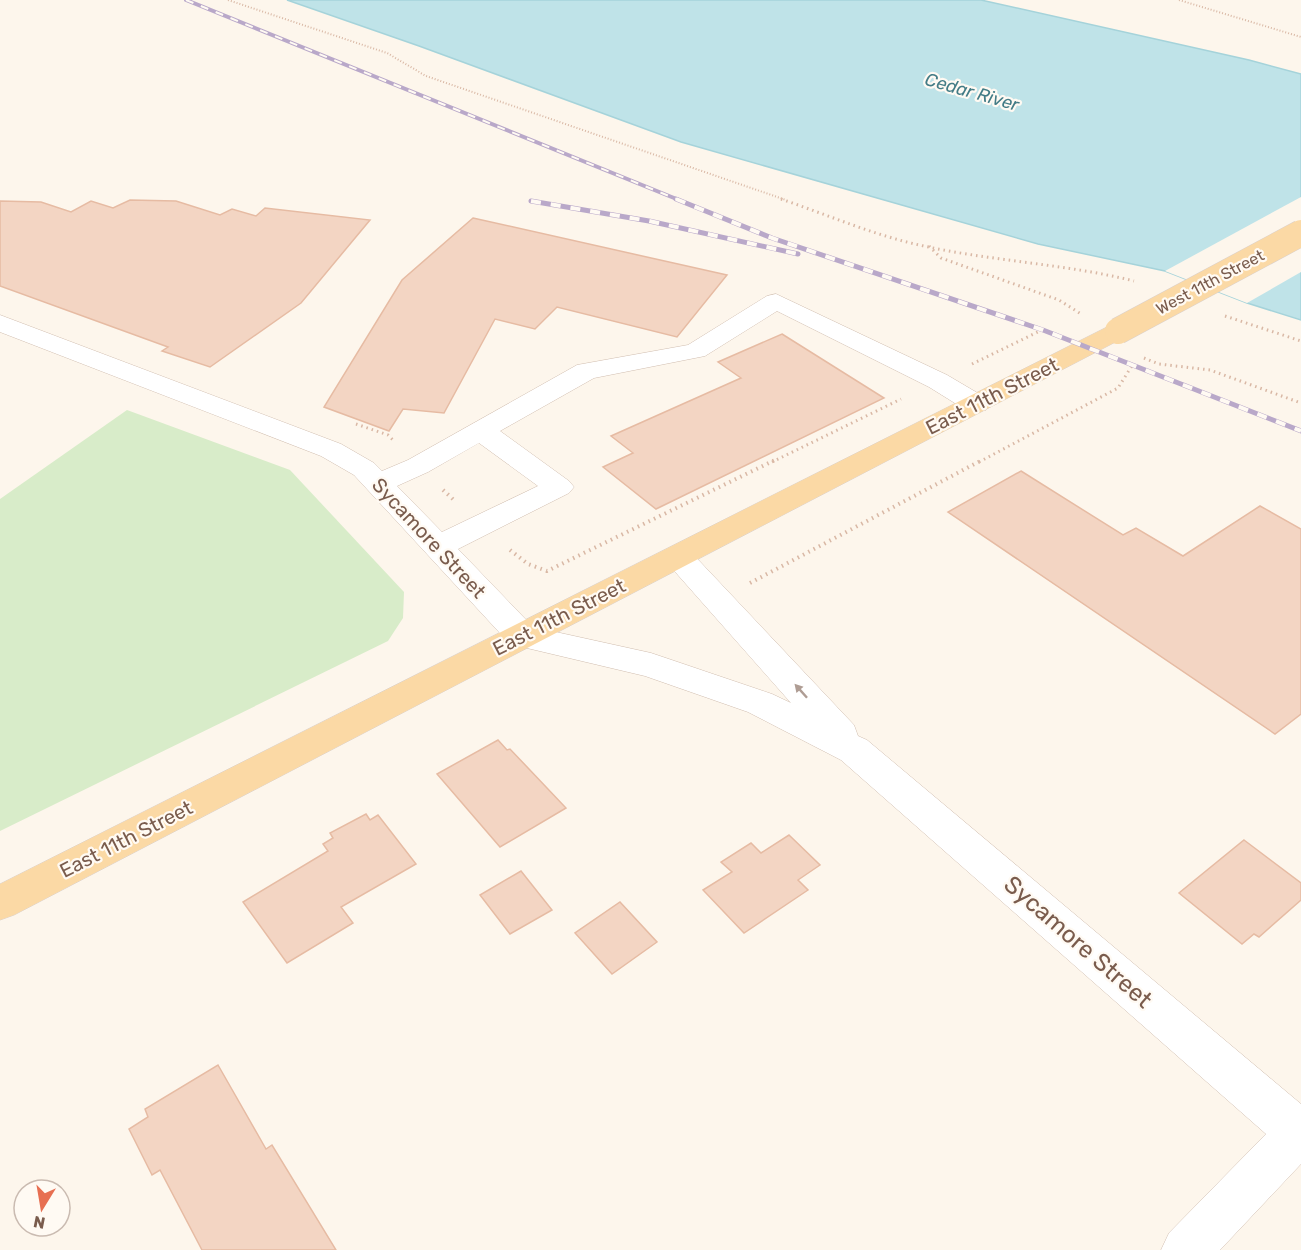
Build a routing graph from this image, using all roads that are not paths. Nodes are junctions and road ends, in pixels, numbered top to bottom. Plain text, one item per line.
1 (1301, 233) edge
2 (0, 323) edge
3 (1118, 331) joint
4 (976, 404) junction
5 (480, 431) junction
6 (378, 484) junction
7 (437, 547) junction
8 (678, 557) junction
9 (522, 636) junction
10 (854, 750) junction
11 (0, 903) edge
12 (1300, 1132) edge
13 (1186, 1250) edge

1 - 3 main road, West 11th Street, bridge
2 - 6 street, Sycamore Street
3 - 4 main road, East 11th Street
4 - 5 street
4 - 8 main road, East 11th Street
5 - 6 street
5 - 7 street
6 - 7 street, Sycamore Street
7 - 9 street, Sycamore Street
8 - 9 main road, East 11th Street
10 -> 8 street, Sycamore Street
9 - 10 street, Sycamore Street
9 - 11 main road, East 11th Street
10 - 12 street, Sycamore Street
12 - 13 street

